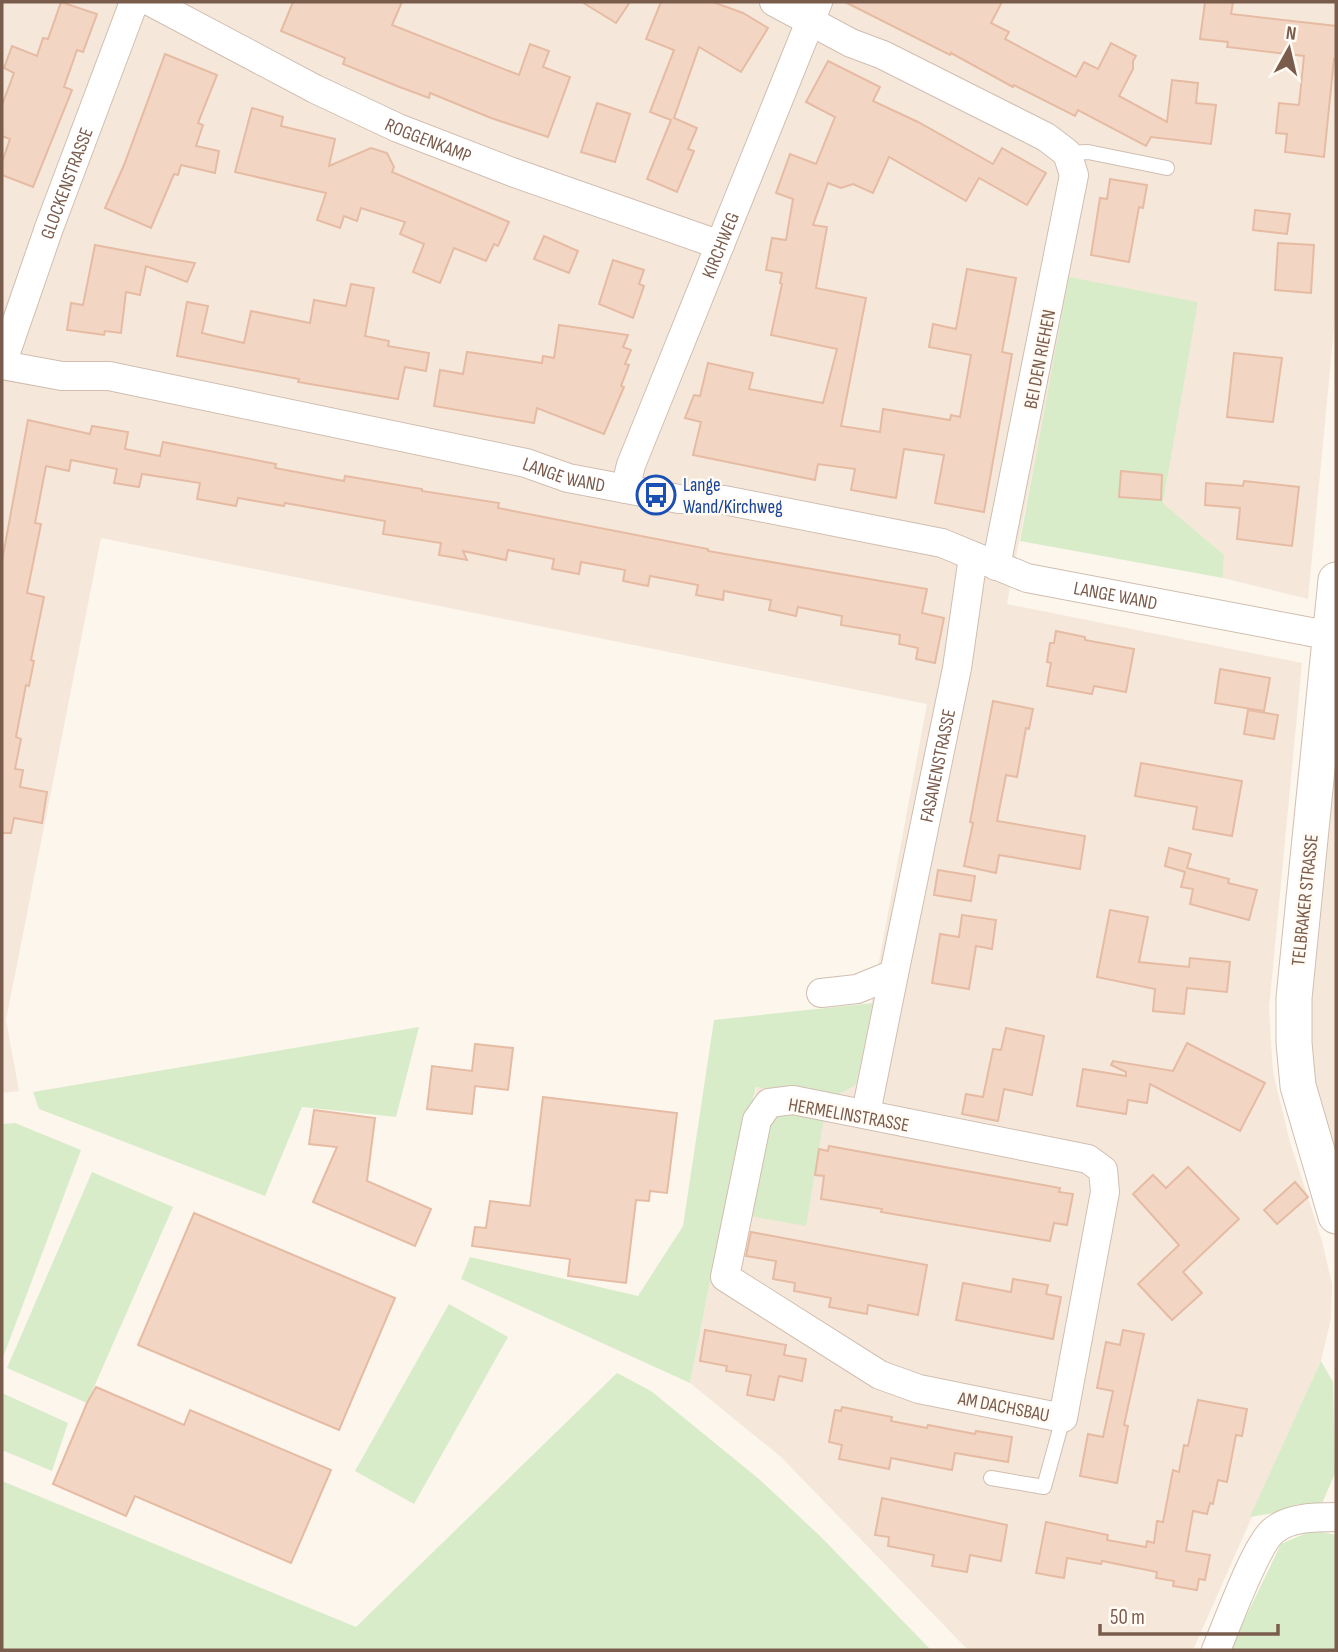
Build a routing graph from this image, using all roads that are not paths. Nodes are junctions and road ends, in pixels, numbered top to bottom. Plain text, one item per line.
1 (134, 2) edge
2 (151, 2) edge
3 (774, 2) edge
4 (813, 12) edge
5 (1067, 153) junction
6 (1167, 168) dead end
7 (720, 245) junction
8 (2, 364) edge
9 (625, 489) junction
10 (984, 561) junction
11 (1336, 580) edge
12 (1331, 634) junction
13 (894, 974) junction
14 (821, 993) dead end
15 (866, 1113) junction
16 (1103, 1170) joint
17 (1336, 1216) edge
18 (725, 1277) joint
19 (1062, 1418) junction
20 (991, 1478) dead end
21 (1336, 1517) edge
22 (1216, 1650) edge

1 - 8 street, GLOCKENSTRASSE
2 - 7 street, ROGGENKAMP
3 - 4 street
4 - 5 street
4 - 7 street, KIRCHWEG
5 - 6 lane
5 - 10 street, BEI DEN RIEHEN
7 - 9 street, KIRCHWEG
8 - 9 street, LANGE WAND
9 - 10 street, LANGE WAND
10 - 12 street, LANGE WAND
10 - 13 street, FASANENSTRASSE
11 - 12 street, TELBRAKER STRASSE
12 - 17 street, TELBRAKER STRASSE
13 - 14 street
13 - 15 street, FASANENSTRASSE
15 - 16 street, HERMELINSTRASSE
15 - 18 street, HERMELINSTRASSE
16 - 19 street, AM DACHSBAU
18 - 19 street, AM DACHSBAU
19 - 20 lane
21 - 22 street

